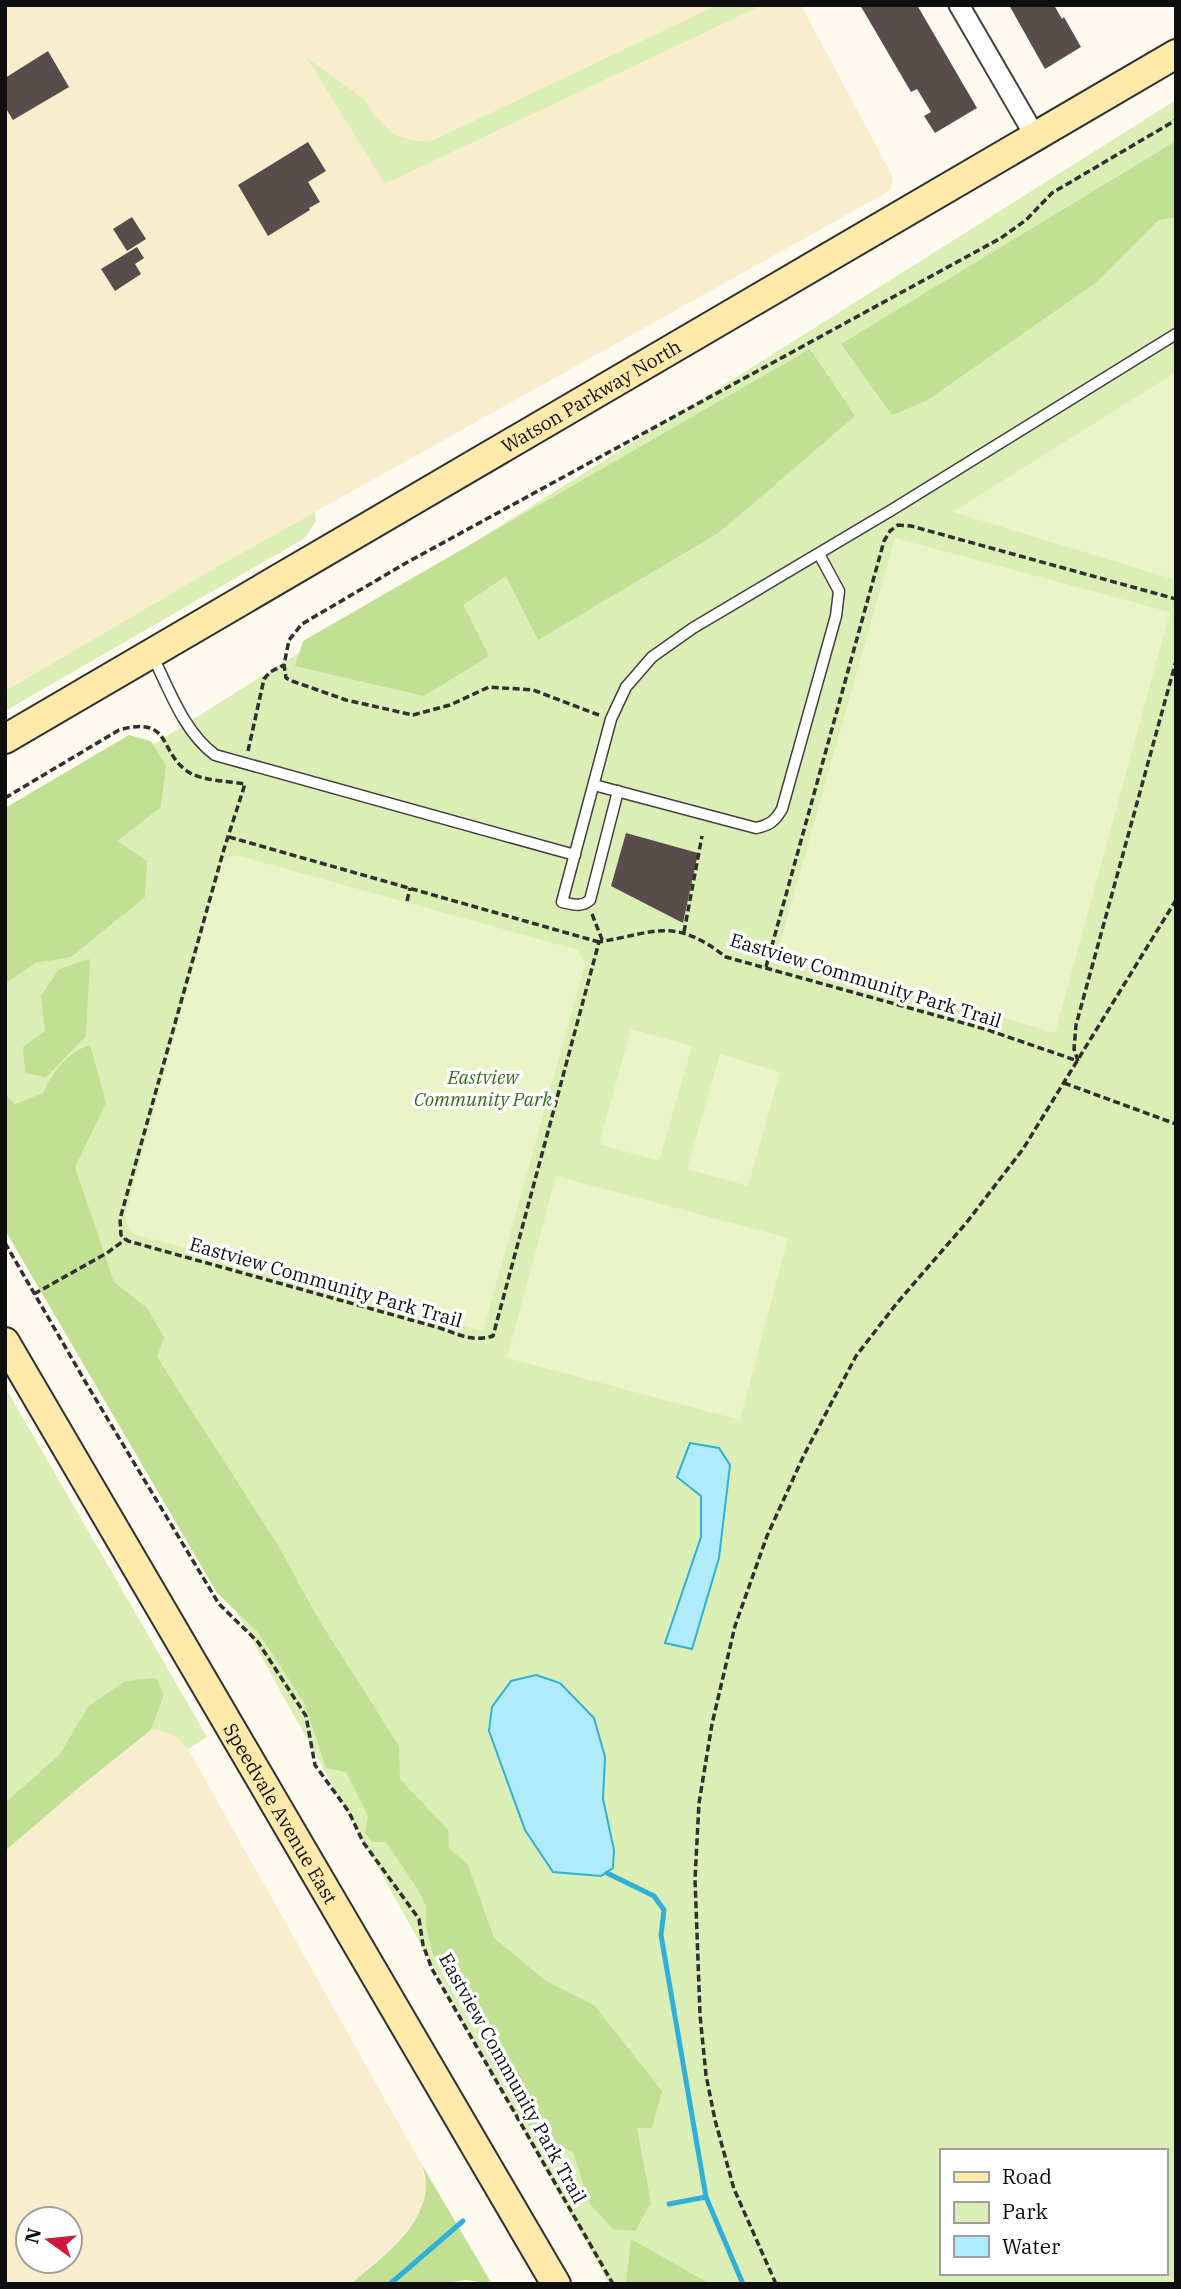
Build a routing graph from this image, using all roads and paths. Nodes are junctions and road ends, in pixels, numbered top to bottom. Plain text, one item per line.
1 (959, 5) edge
2 (1176, 54) edge
3 (1176, 120) edge
4 (1035, 136) junction
5 (1176, 334) edge
6 (890, 511) junction
7 (898, 525) junction
8 (819, 554) junction
9 (1176, 598) edge
10 (151, 653) junction
11 (1176, 662) edge
12 (284, 665) junction
13 (611, 719) junction
14 (5, 738) edge
15 (246, 764) junction
16 (244, 784) junction
17 (594, 785) junction
18 (618, 792) junction
19 (5, 798) edge
20 (702, 836) dead end
21 (229, 837) junction
22 (575, 855) junction
23 (410, 888) junction
24 (1176, 900) edge
25 (407, 901) dead end
26 (587, 902) junction
27 (684, 932) junction
28 (601, 942) junction
29 (765, 968) junction
30 (1077, 1061) junction
31 (1064, 1083) junction
32 (1176, 1124) edge
33 (126, 1239) junction
34 (5, 1242) edge
35 (34, 1294) junction
36 (5, 1342) edge
37 (556, 2284) edge
38 (613, 2284) edge
39 (776, 2284) edge

1 - 4 street
2 - 4 main road, Watson Parkway North
3 - 12 path
4 - 10 main road, Watson Parkway North
5 - 6 lane
6 - 7 path
6 - 8 lane
7 - 9 path
7 - 29 path
8 - 13 lane
8 - 18 lane
10 - 14 main road, Watson Parkway North
10 - 15 lane
11 - 30 path
12 - 13 path
12 - 15 path
13 - 17 lane
15 - 16 path
15 - 22 lane
16 - 19 path
16 - 21 path
17 - 18 lane
17 - 22 lane
18 - 26 lane
20 - 27 path
21 - 23 path
21 - 33 path
22 - 26 lane
23 - 25 path
23 - 28 path
24 - 30 path
26 - 28 path
27 - 28 path, Eastview Community Park Trail
27 - 29 path, Eastview Community Park Trail
28 - 33 path, Eastview Community Park Trail
29 - 30 path, Eastview Community Park Trail
30 - 31 path
31 - 32 path
31 - 39 path
33 - 35 path
34 - 35 path, Eastview Community Park Trail
35 - 38 path, Eastview Community Park Trail
36 - 37 main road, Speedvale Avenue East

